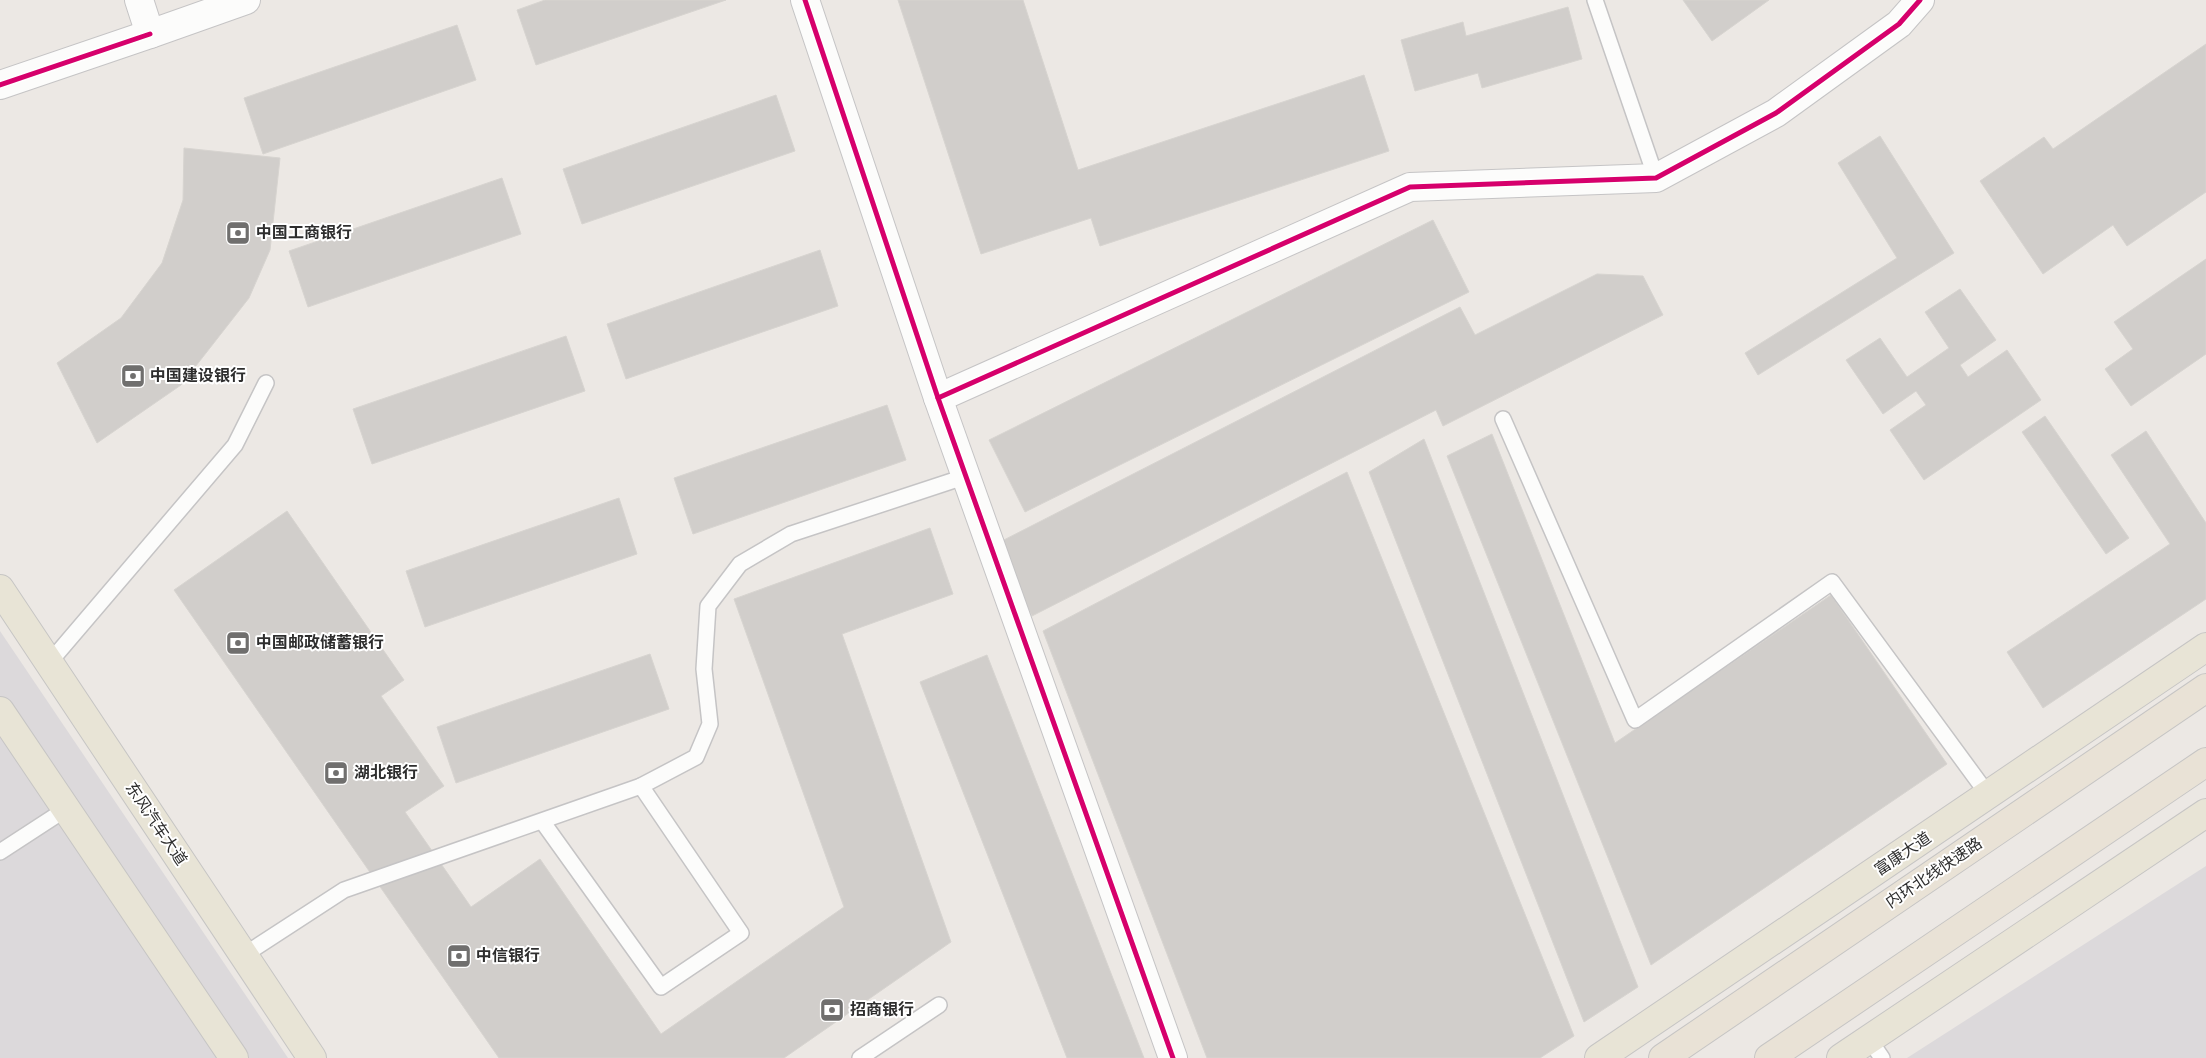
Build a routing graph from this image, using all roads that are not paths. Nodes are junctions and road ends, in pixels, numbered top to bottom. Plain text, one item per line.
1 (139, 0) edge
2 (246, 0) edge
3 (805, 0) edge
4 (1594, 0) edge
5 (1920, 0) edge
6 (150, 34) junction
7 (0, 86) edge
8 (1656, 178) junction
9 (266, 383) dead end
10 (938, 398) junction
11 (1503, 420) dead end
12 (967, 476) junction
13 (0, 589) edge
14 (2206, 647) edge
15 (49, 663) junction
16 (2206, 688) edge
17 (0, 711) edge
18 (2206, 762) edge
19 (641, 786) junction
20 (1989, 796) junction
21 (66, 809) junction
22 (2206, 813) edge
23 (542, 821) junction
24 (0, 852) edge
25 (244, 955) junction
26 (940, 1005) dead end
27 (1876, 1048) edge
28 (226, 1055) edge
29 (312, 1058) edge
30 (860, 1058) edge
31 (1173, 1058) edge
32 (1599, 1058) edge
33 (1663, 1058) edge
34 (1770, 1058) edge
35 (1841, 1058) edge

1 - 6 street
2 - 6 street
3 - 10 street
4 - 8 lane
5 - 8 street
6 - 7 street
8 - 10 street
9 - 15 lane
10 - 12 street
11 - 20 lane
12 - 19 lane
12 - 31 street
13 - 15 main road, 东风汽车大道
14 - 20 main road, 富康大道
15 - 25 main road, 东风汽车大道
16 - 33 highway, 内环北线快速路
17 - 21 main road
18 - 34 highway
19 - 23 lane
19 - 23 lane
20 - 32 main road, 富康大道
21 - 24 lane
21 - 28 main road
22 - 27 main road
23 - 25 lane
25 - 29 main road, 东风汽车大道
26 - 30 lane
27 - 35 main road

